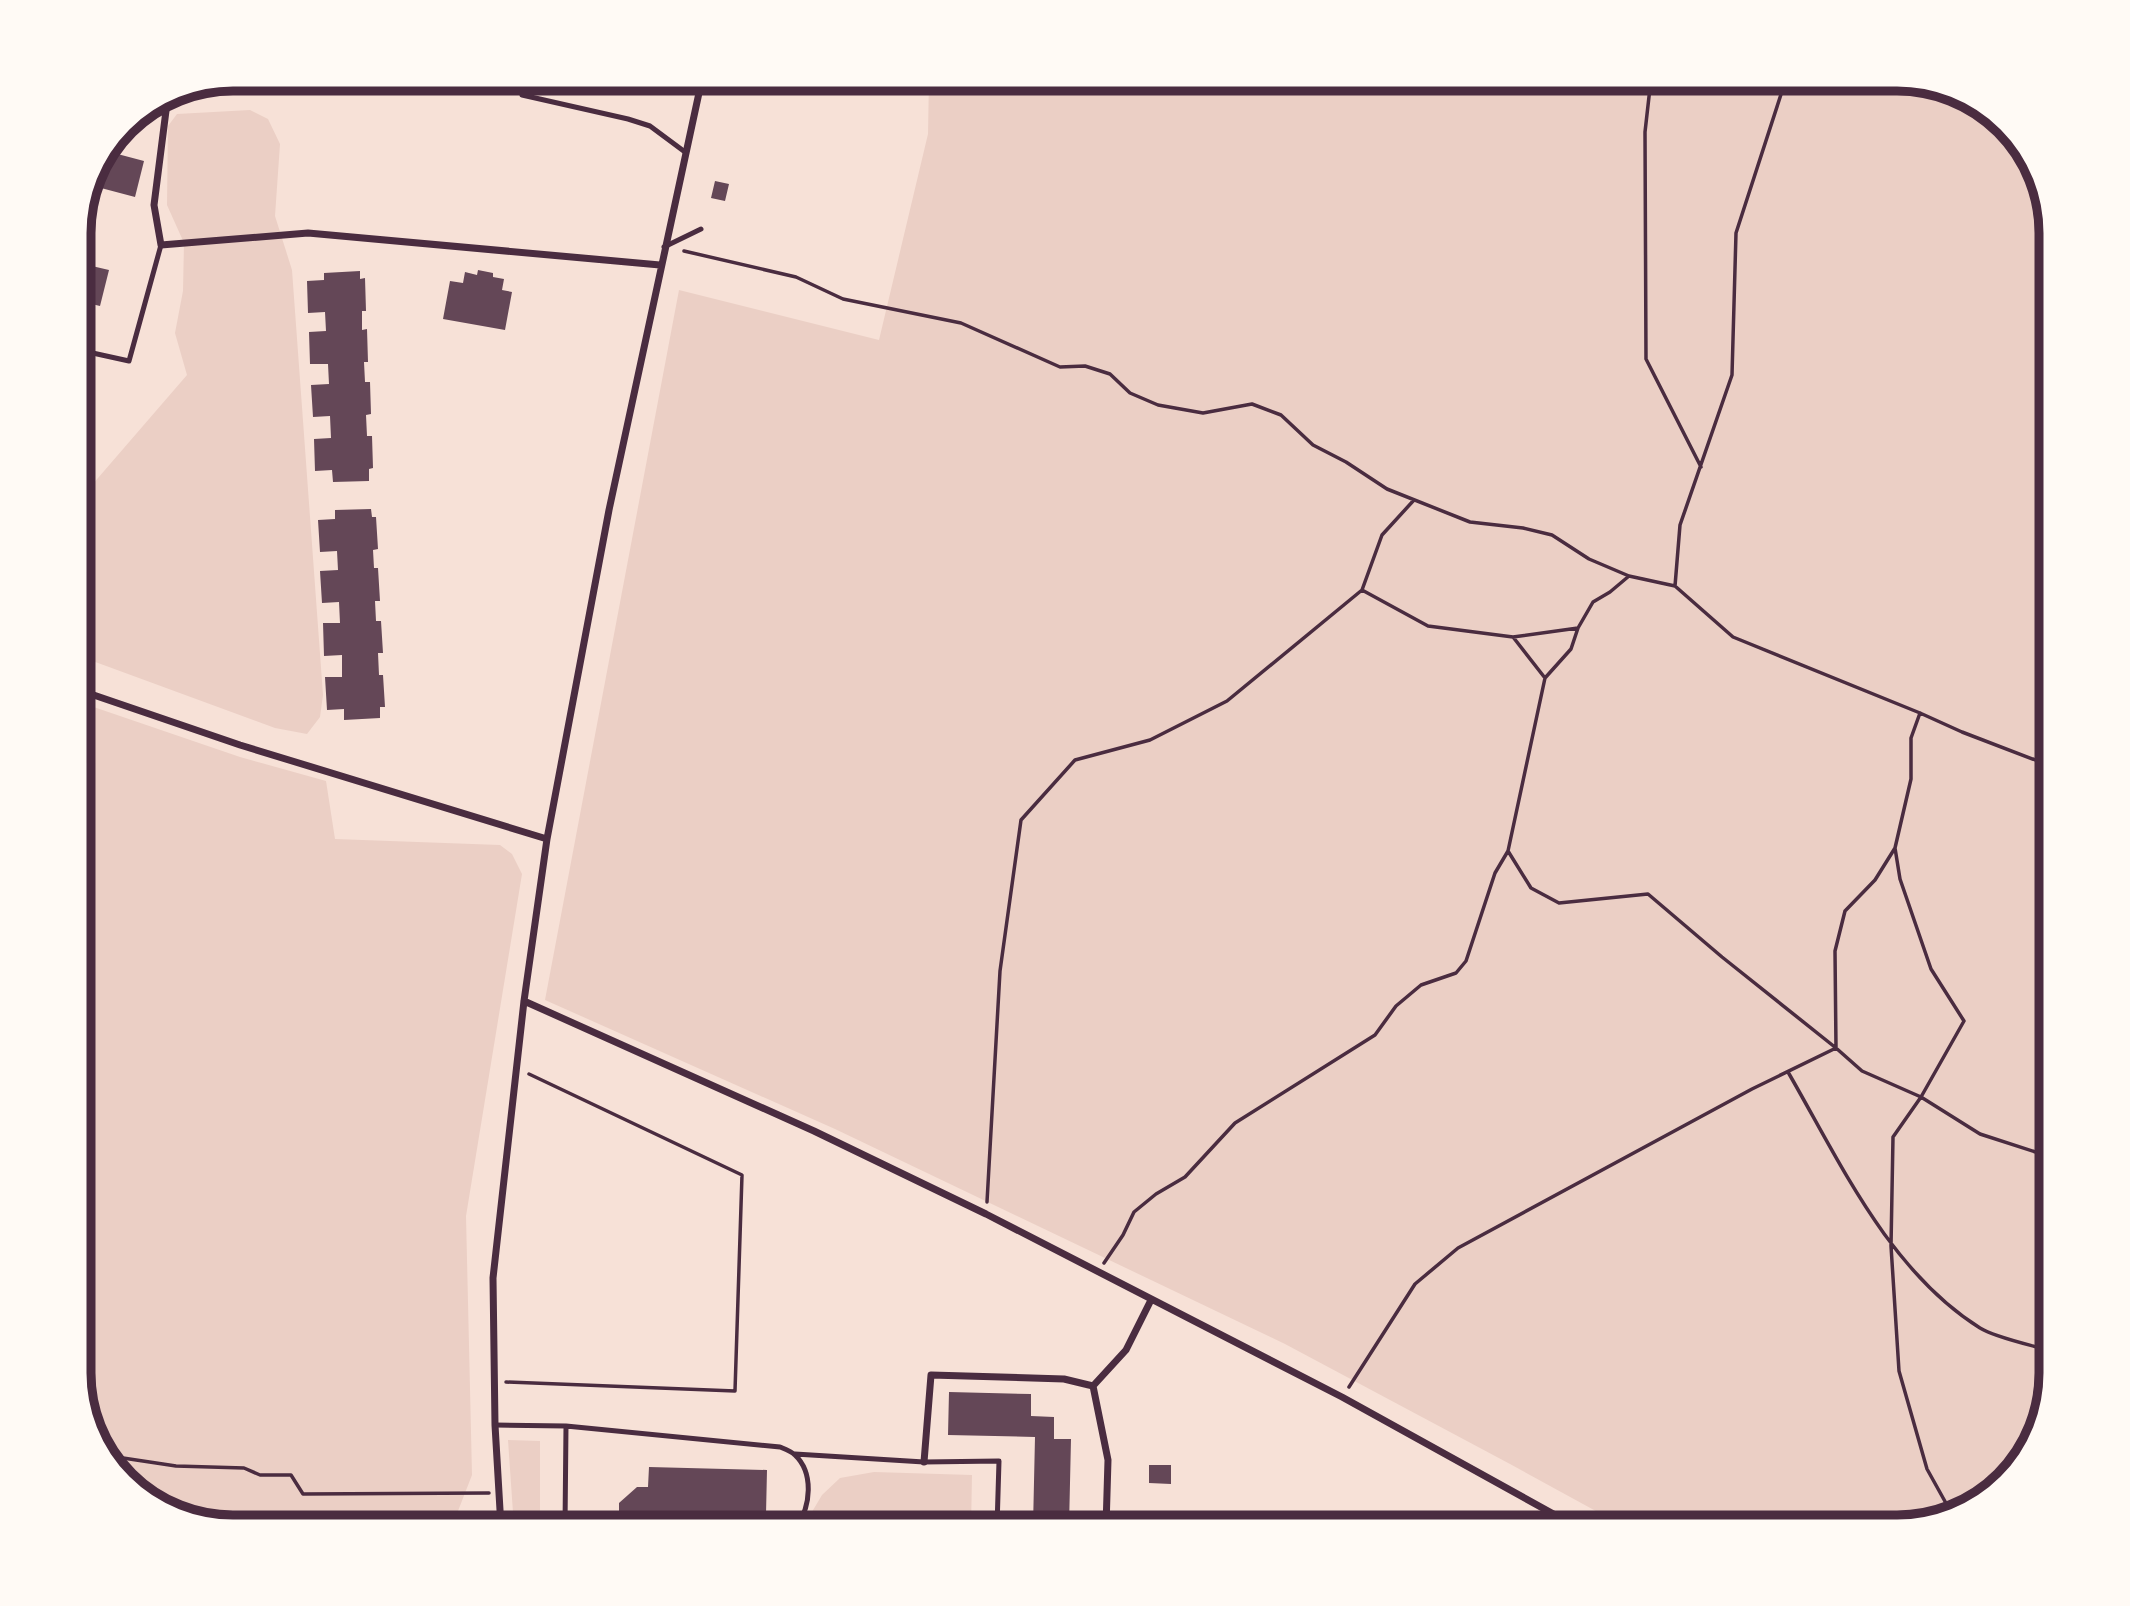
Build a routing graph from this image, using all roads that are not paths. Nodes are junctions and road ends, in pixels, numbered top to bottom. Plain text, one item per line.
1 (699, 91) edge
2 (522, 95) dead end
3 (166, 108) edge
4 (685, 152) junction
5 (701, 229) dead end
6 (161, 245) junction
7 (664, 247) junction
8 (660, 265) junction
9 (91, 353) edge
10 (91, 694) edge
11 (547, 839) junction
12 (524, 1001) junction
13 (1151, 1300) junction
14 (1093, 1386) junction
15 (495, 1425) junction
16 (566, 1426) junction
17 (794, 1454) junction
18 (923, 1462) junction
19 (500, 1515) edge
20 (565, 1515) edge
21 (804, 1515) edge
22 (997, 1515) edge
23 (1106, 1515) edge
24 (1555, 1515) edge

1 - 4 street
2 - 4 lane
3 - 6 street
4 - 7 street
5 - 7 lane
6 - 8 street
6 - 9 lane
7 - 8 street
8 - 11 street
10 - 11 street
11 - 12 street
12 - 13 street
12 - 15 street
13 - 14 street
13 - 24 street
14 - 18 street
14 - 23 street
15 - 16 lane
15 - 19 street
16 - 17 lane
16 - 20 lane
17 - 18 lane
17 - 21 lane
18 - 22 lane

